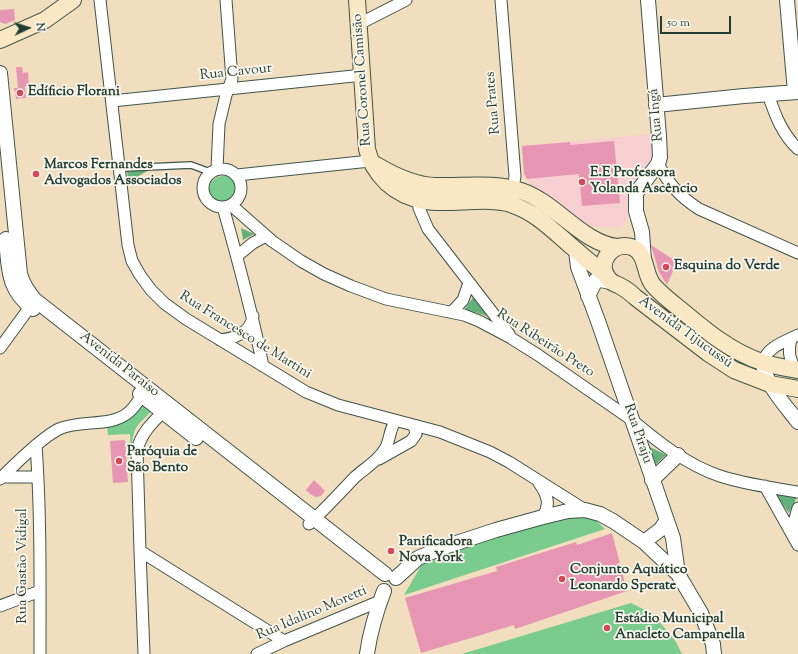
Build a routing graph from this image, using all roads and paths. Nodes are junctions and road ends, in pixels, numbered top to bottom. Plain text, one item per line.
1 (73, 0) edge
2 (100, 0) edge
3 (226, 0) edge
4 (357, 0) edge
5 (406, 0) edge
6 (501, 0) edge
7 (648, 0) edge
8 (787, 0) edge
9 (359, 24) junction
10 (0, 40) edge
11 (0, 73) edge
12 (363, 75) junction
13 (229, 90) junction
14 (796, 92) edge
15 (768, 94) junction
16 (112, 101) junction
17 (656, 105) junction
18 (798, 149) edge
19 (370, 161) junction
20 (658, 164) junction
21 (0, 166) edge
22 (126, 168) dead end
23 (213, 171) junction
24 (237, 175) junction
25 (421, 184) junction
26 (512, 196) junction
27 (418, 200) junction
28 (227, 206) junction
29 (639, 223) junction
30 (266, 236) junction
31 (622, 246) junction
32 (576, 251) junction
33 (8, 253) edge
34 (798, 253) edge
35 (237, 256) junction
36 (644, 263) junction
37 (612, 281) junction
38 (469, 283) junction
39 (588, 296) junction
40 (33, 304) junction
41 (452, 312) junction
42 (253, 316) junction
43 (794, 337) edge
44 (511, 338) junction
45 (220, 340) junction
46 (0, 348) edge
47 (762, 362) junction
48 (263, 366) junction
49 (797, 371) edge
50 (770, 384) junction
51 (798, 389) edge
52 (144, 391) junction
53 (166, 409) junction
54 (632, 420) junction
55 (396, 421) junction
56 (798, 422) edge
57 (414, 426) junction
58 (36, 445) junction
59 (678, 455) junction
60 (375, 461) junction
61 (1, 478) edge
62 (38, 478) junction
63 (537, 480) junction
64 (652, 480) junction
65 (766, 486) junction
66 (798, 492) edge
67 (798, 508) edge
68 (585, 510) junction
69 (543, 517) junction
70 (667, 520) junction
71 (312, 521) junction
72 (796, 540) edge
73 (644, 542) junction
74 (140, 552) junction
75 (678, 574) junction
76 (385, 585) junction
77 (40, 591) junction
78 (0, 606) edge
79 (284, 641) junction
80 (40, 654) edge
81 (144, 654) edge
82 (256, 654) edge
83 (367, 654) edge
84 (714, 654) edge

1 - 10 main road
2 - 16 street, Rua Francesco de Martini
3 - 13 street
4 - 9 main road, Rua Coronel Camisão
5 - 9 street
6 - 26 street, Rua Prates
7 - 17 street, Rua Ingá
8 - 14 street
9 - 12 main road, Rua Coronel Camisão
11 - 33 street, Avenida Paraíso
12 - 13 street, Rua Cavour
12 - 19 main road, Rua Coronel Camisão
13 - 16 street, Rua Cavour
13 - 23 street
14 - 15 street
15 - 17 street
15 - 18 street
16 - 45 street, Rua Francesco de Martini
17 - 20 street, Rua Ingá
19 - 24 street
19 - 25 main road, Avenida Tijucussú
19 - 27 main road, Avenida Tijucussú
20 - 29 street
20 - 34 street
21 - 33 street, Avenida Paraíso
22 - 23 lane
23 - 24 street
23 - 28 street
24 - 28 street
25 - 26 main road, Avenida Tijucussú
25 - 27 street
26 - 27 main road, Avenida Tijucussú
26 - 31 main road, Avenida Tijucussú
26 - 32 main road, Avenida Tijucussú
27 - 38 street
28 - 30 street, Rua Ribeirão Preto
28 - 35 street
29 - 31 street
29 - 36 street
30 - 35 street
30 - 41 street, Rua Ribeirão Preto
31 - 36 main road, Avenida Tijucussú
31 - 37 main road
32 - 37 main road, Avenida Tijucussú
32 - 39 street, Rua Piraju
33 - 40 street, Avenida Paraíso
35 - 42 street
36 - 37 main road, Avenida Tijucussú
36 - 47 main road, Avenida Tijucussú
37 - 39 street
37 - 50 main road, Avenida Tijucussú
38 - 41 street
38 - 44 street
39 - 54 street, Rua Piraju
40 - 46 street
40 - 52 street, Avenida Paraíso
41 - 44 street, Rua Ribeirão Preto
42 - 45 street
42 - 48 street
43 - 47 street
43 - 49 street
44 - 54 street, Rua Ribeirão Preto
45 - 48 street, Rua Francesco de Martini
47 - 49 main road, Avenida Tijucussú
47 - 50 street
48 - 55 street, Rua Francesco de Martini
50 - 51 main road, Avenida Tijucussú
50 - 56 street
52 - 53 street, Avenida Paraíso
52 - 58 street
53 - 71 street, Avenida Paraíso
53 - 74 street
54 - 59 street, Rua Ribeirão Preto
54 - 64 street, Rua Piraju
55 - 57 street, Rua Francesco de Martini
55 - 60 street
57 - 60 street
57 - 63 street, Rua Francesco de Martini
58 - 61 street
58 - 62 street, Rua Gastão Vidigal
59 - 64 street
59 - 65 street, Rua Ribeirão Preto
60 - 71 street
61 - 62 street
62 - 77 street, Rua Gastão Vidigal
63 - 68 street, Rua Francesco de Martini
63 - 69 street, Rua Francesco de Martini
64 - 70 street, Rua Piraju
65 - 66 street, Rua Ribeirão Preto
65 - 72 street
67 - 72 street
68 - 69 street
68 - 73 street
69 - 76 street
70 - 73 street
70 - 75 street, Rua Piraju
71 - 76 street, Avenida Paraíso
73 - 75 street
74 - 79 street
74 - 81 street
75 - 84 street
76 - 79 street, Rua Idalino Moretti
76 - 83 street
77 - 78 street
77 - 80 street, Rua Gastão Vidigal
79 - 82 street, Rua Idalino Moretti

